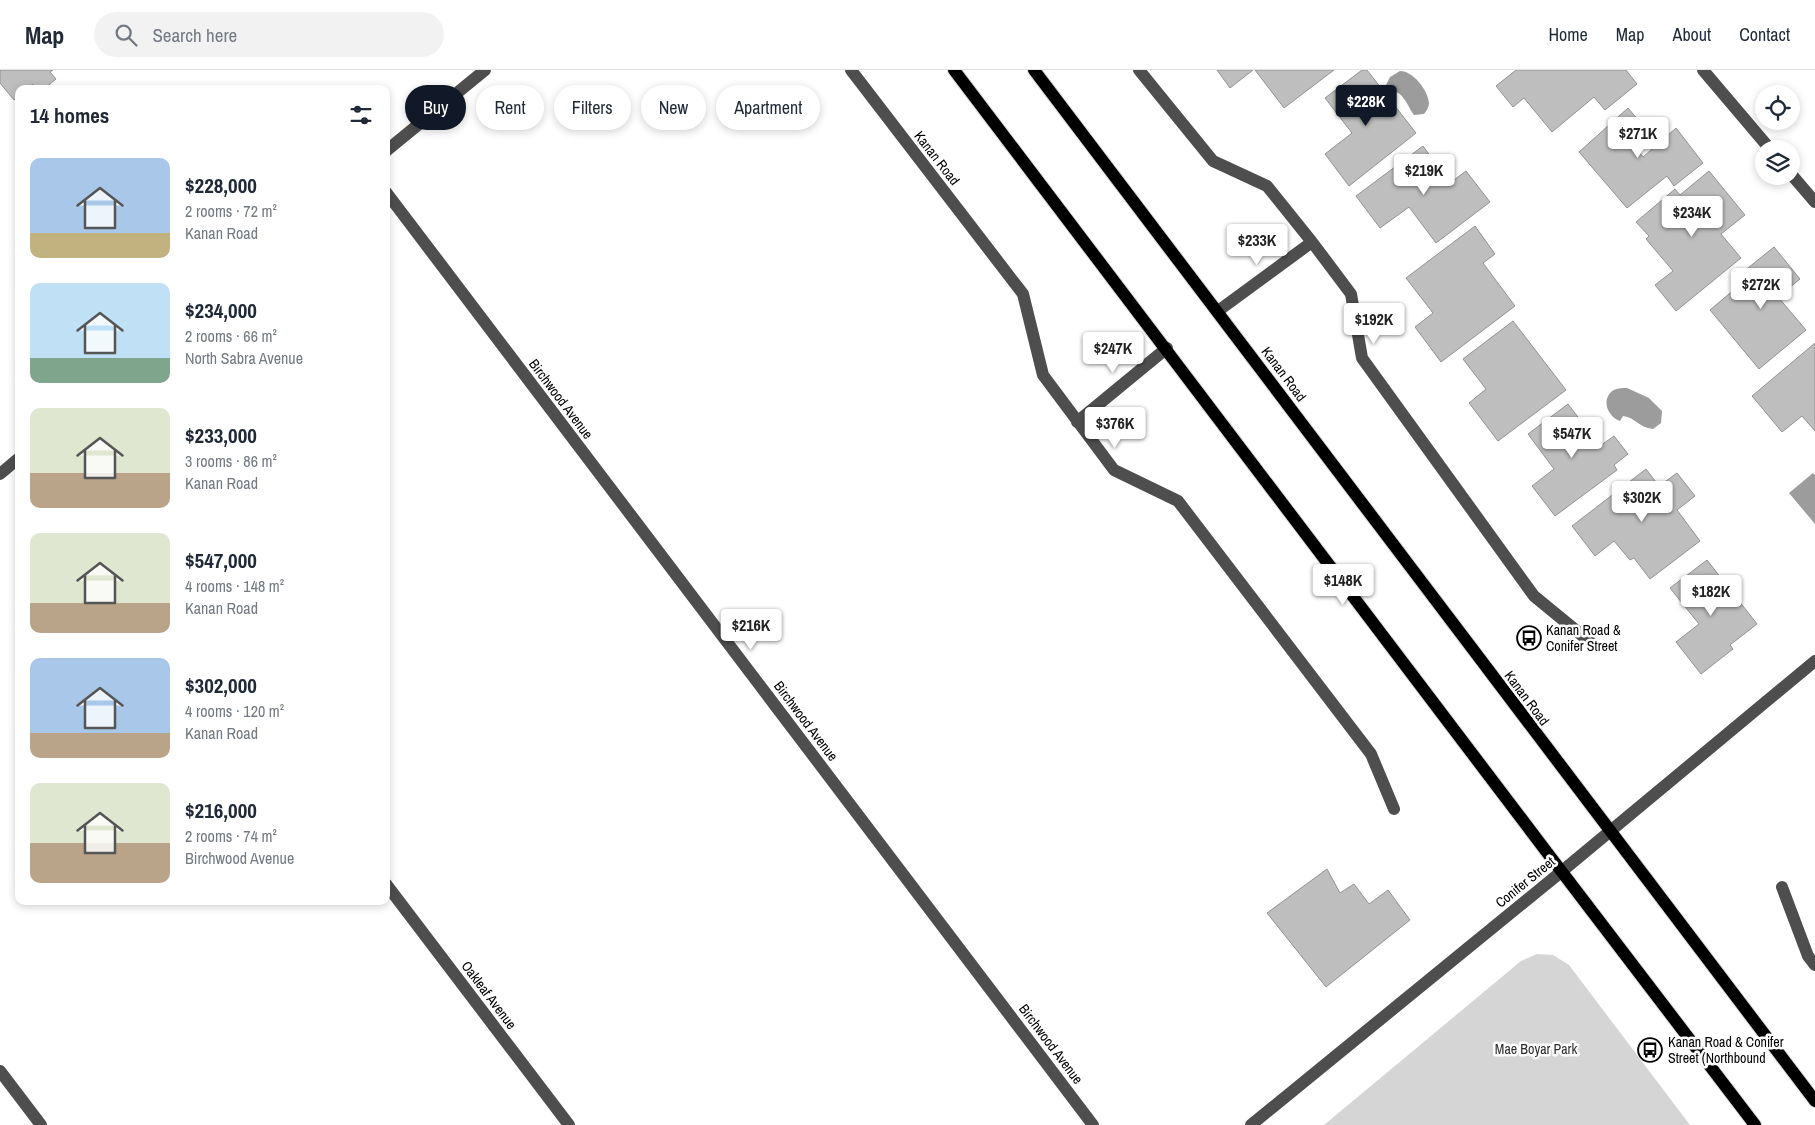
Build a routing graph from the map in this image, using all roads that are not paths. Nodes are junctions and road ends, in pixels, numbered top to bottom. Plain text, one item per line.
1 (485, 70) edge
2 (850, 70) edge
3 (954, 70) edge
4 (1034, 70) edge
5 (1139, 70) edge
6 (1703, 70) edge
7 (1762, 140) edge
8 (390, 148) edge
9 (1800, 184) edge
10 (390, 197) edge
11 (1815, 202) edge
12 (1312, 242) junction
13 (1218, 311) junction
14 (1167, 348) junction
15 (1077, 422) junction
16 (15, 461) edge
17 (0, 474) edge
18 (1595, 646) dead end
19 (1815, 661) edge
20 (1394, 809) dead end
21 (1610, 832) junction
22 (1561, 872) junction
23 (1782, 887) dead end
24 (390, 889) edge
25 (1815, 965) edge
26 (0, 1070) edge
27 (1815, 1101) edge
28 (41, 1125) edge
29 (569, 1125) edge
30 (1093, 1125) edge
31 (1251, 1125) edge
32 (1755, 1125) edge

1 - 8 street
2 - 15 street, Kanan Road
3 - 14 main road
4 - 13 main road, Kanan Road
5 - 12 street
6 - 7 street
9 - 11 street
10 - 30 street, Birchwood Avenue
12 - 13 street
12 - 18 street
13 - 21 main road, Kanan Road
14 - 15 street
14 - 22 main road
15 - 20 street, Kanan Road
16 - 17 street
19 - 21 street, Conifer Street
21 - 22 street, Conifer Street
21 - 27 main road, Kanan Road
22 - 31 street, Conifer Street
22 - 32 main road
23 - 25 street
24 - 29 street, Oakleaf Avenue
26 - 28 street

